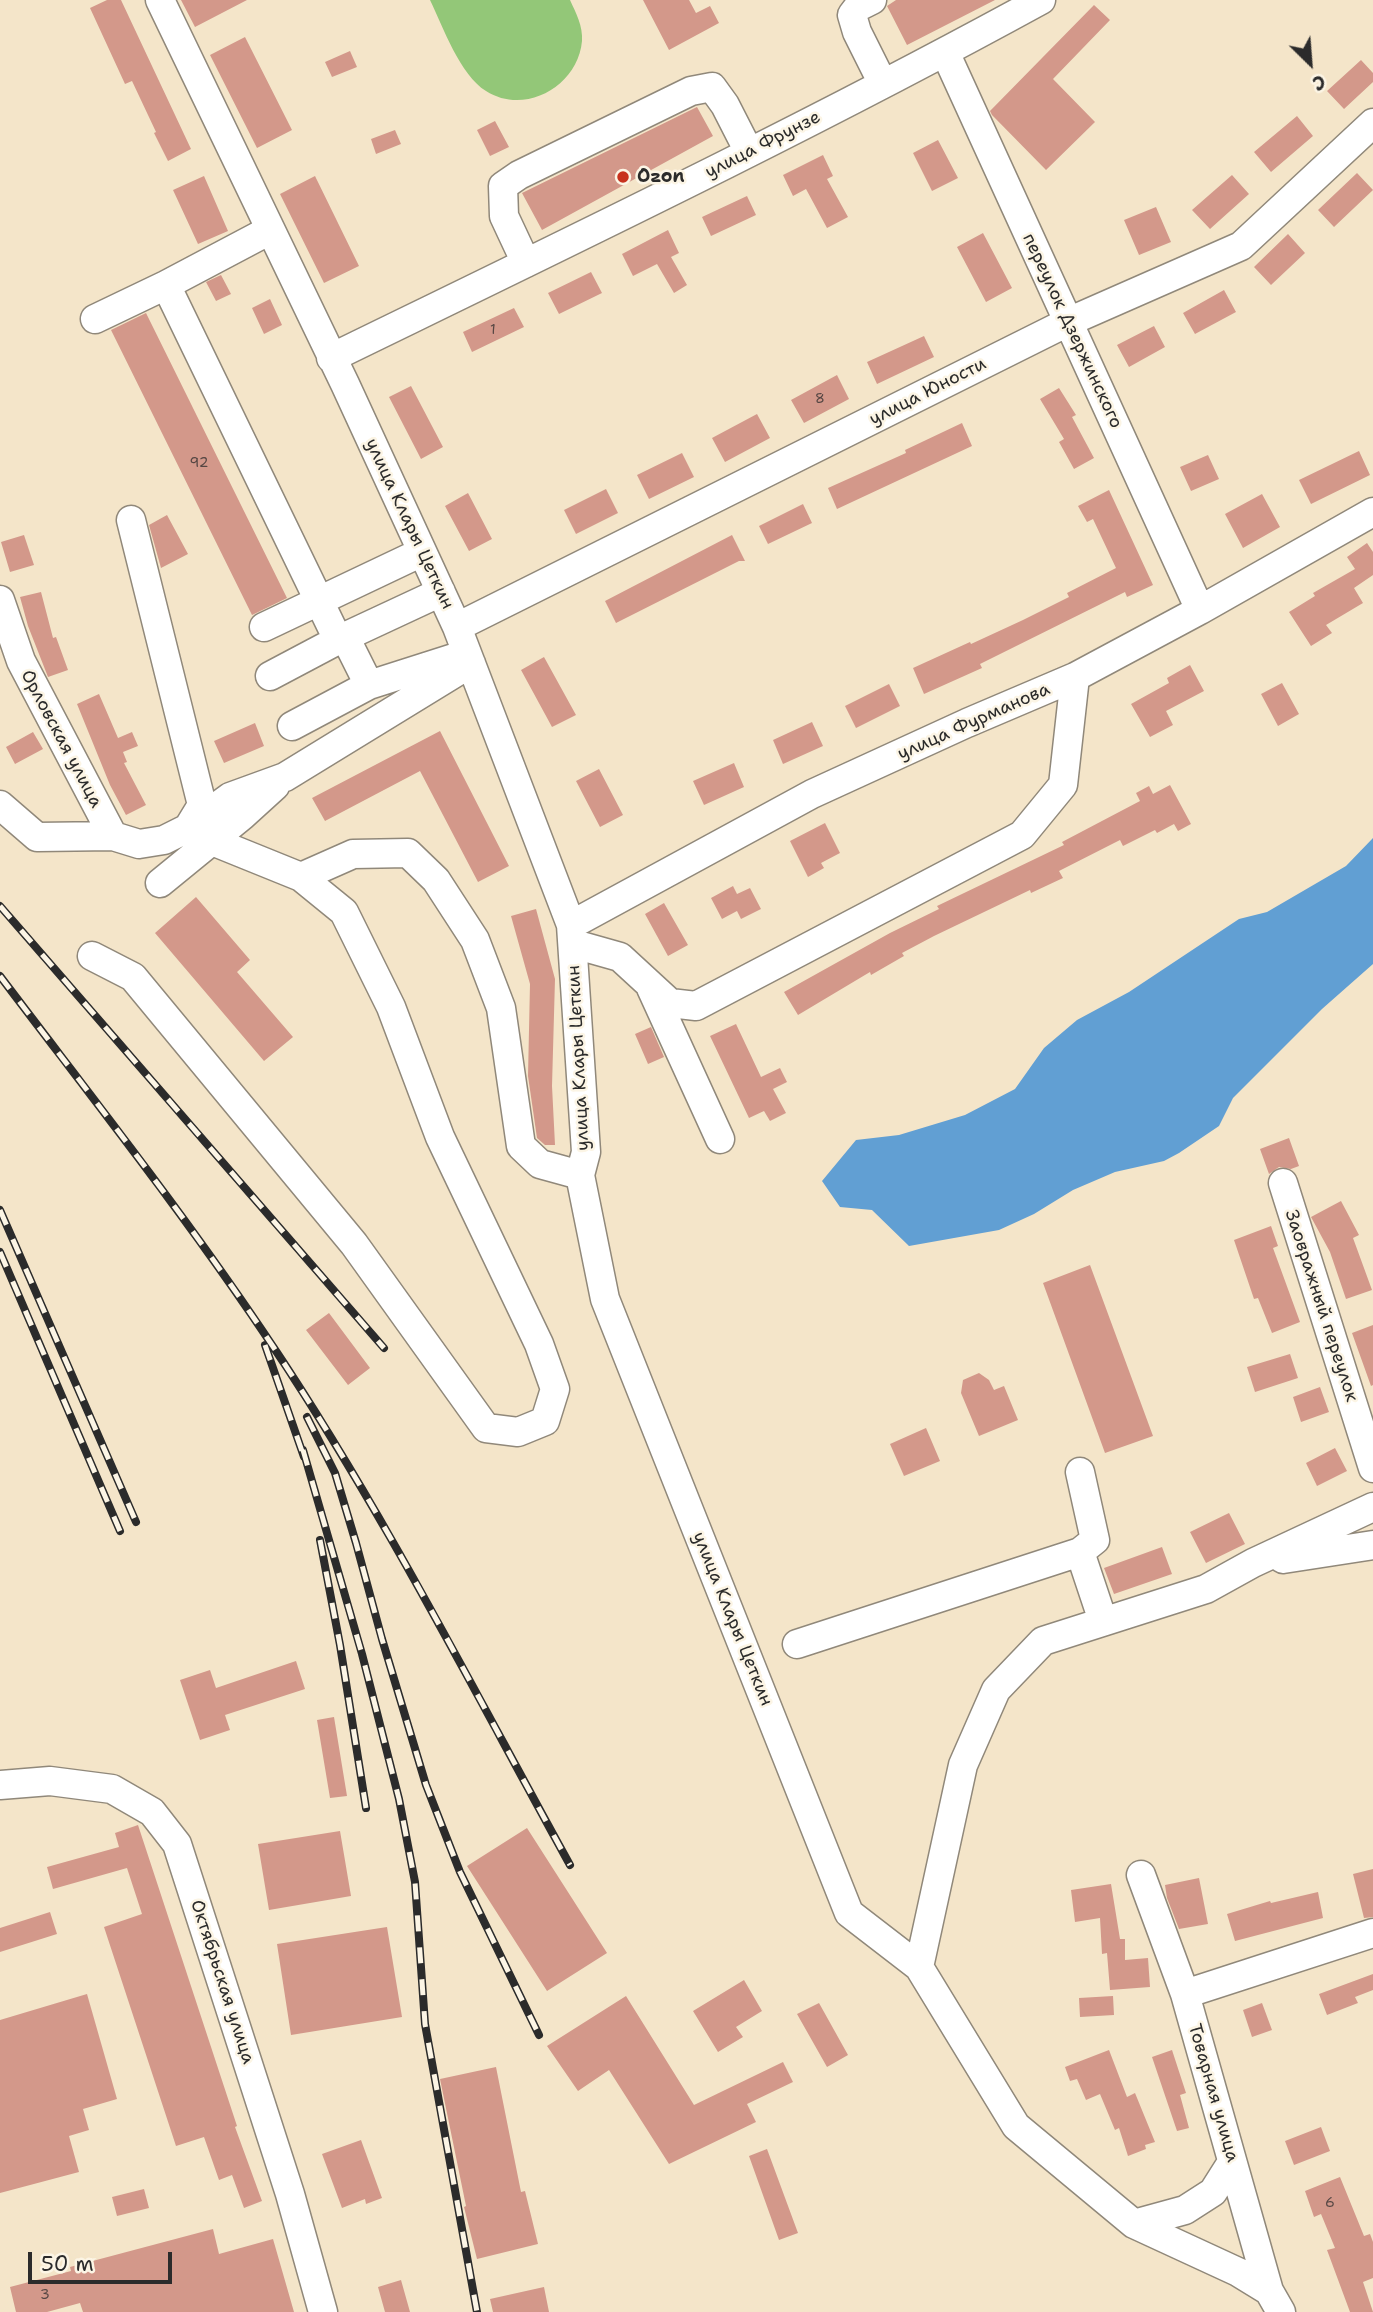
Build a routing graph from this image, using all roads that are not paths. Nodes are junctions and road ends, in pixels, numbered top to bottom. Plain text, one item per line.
1 (160, 0) edge
2 (872, 0) edge
3 (1041, 0) edge
4 (945, 52) junction
5 (883, 84) junction
6 (1373, 123) edge
7 (749, 152) junction
8 (270, 230) junction
9 (526, 263) junction
10 (166, 285) junction
11 (95, 319) dead end
12 (1068, 322) junction
13 (331, 358) junction
14 (1373, 512) edge
15 (131, 520) dead end
16 (422, 552) junction
17 (441, 592) junction
18 (0, 600) edge
19 (319, 601) junction
20 (1200, 610) junction
21 (264, 627) dead end
22 (457, 627) junction
23 (341, 638) junction
24 (469, 658) junction
25 (270, 676) dead end
26 (1074, 677) junction
27 (369, 685) junction
28 (292, 726) dead end
29 (0, 805) edge
30 (200, 835) junction
31 (113, 836) junction
32 (301, 877) junction
33 (160, 883) dead end
34 (573, 935) junction
35 (92, 956) dead end
36 (649, 986) junction
37 (720, 1139) dead end
38 (580, 1175) junction
39 (1283, 1183) dead end
40 (1373, 1468) edge
41 (1080, 1472) dead end
42 (1373, 1507) edge
43 (1373, 1545) edge
44 (1080, 1552) junction
45 (1253, 1563) junction
46 (1103, 1621) junction
47 (797, 1644) dead end
48 (50, 1781) junction
49 (0, 1785) edge
50 (0, 1798) edge
51 (1141, 1875) dead end
52 (1373, 1933) edge
53 (919, 1968) junction
54 (1185, 1994) junction
55 (1232, 2162) junction
56 (1134, 2224) junction
57 (1275, 2301) edge
58 (323, 2312) edge

1 - 8 street, улица Клары Цеткин
2 - 5 street
3 - 4 street, улица Фрунзе
4 - 5 street, улица Фрунзе
4 - 12 street, переулок Дзержинского
5 - 7 street, улица Фрунзе
6 - 12 street, улица Юности
7 - 9 street, улица Фрунзе
7 - 9 street
8 - 10 street
8 - 13 street, улица Клары Цеткин
9 - 13 street, улица Фрунзе
10 - 11 street
10 - 19 street
12 - 20 street, переулок Дзержинского
12 - 22 street, улица Юности
13 - 16 street, улица Клары Цеткин
14 - 20 street, улица Фурманова
15 - 30 street
16 - 17 street, улица Клары Цеткин
16 - 19 street
17 - 22 street, улица Клары Цеткин
17 - 23 street
18 - 31 street, Орловская улица
19 - 21 street
19 - 23 street
20 - 26 street, улица Фурманова
22 - 24 street, улица Клары Цеткин
23 - 25 street
23 - 27 street
24 - 27 street
24 - 30 street
24 - 34 street, улица Клары Цеткин
26 - 34 street, улица Фурманова
26 - 36 street
27 - 28 street
29 - 31 street
30 - 31 street
30 - 32 street
30 - 33 street
32 - 35 street
32 - 38 street
34 - 36 street
34 - 38 street, улица Клары Цеткин
36 - 37 street
38 - 53 street, улица Клары Цеткин
39 - 40 street, Заовражный переулок
41 - 44 street
42 - 45 street
43 - 45 street
44 - 46 street
44 - 47 street
45 - 46 street
46 - 53 street
48 - 49 street, Октябрьская улица
48 - 50 street
48 - 58 street, Октябрьская улица
51 - 54 street, Товарная улица
52 - 54 street
53 - 56 street, улица Клары Цеткин
54 - 55 street, Товарная улица
55 - 56 street
55 - 57 street, Товарная улица
56 - 57 street, улица Клары Цеткин

